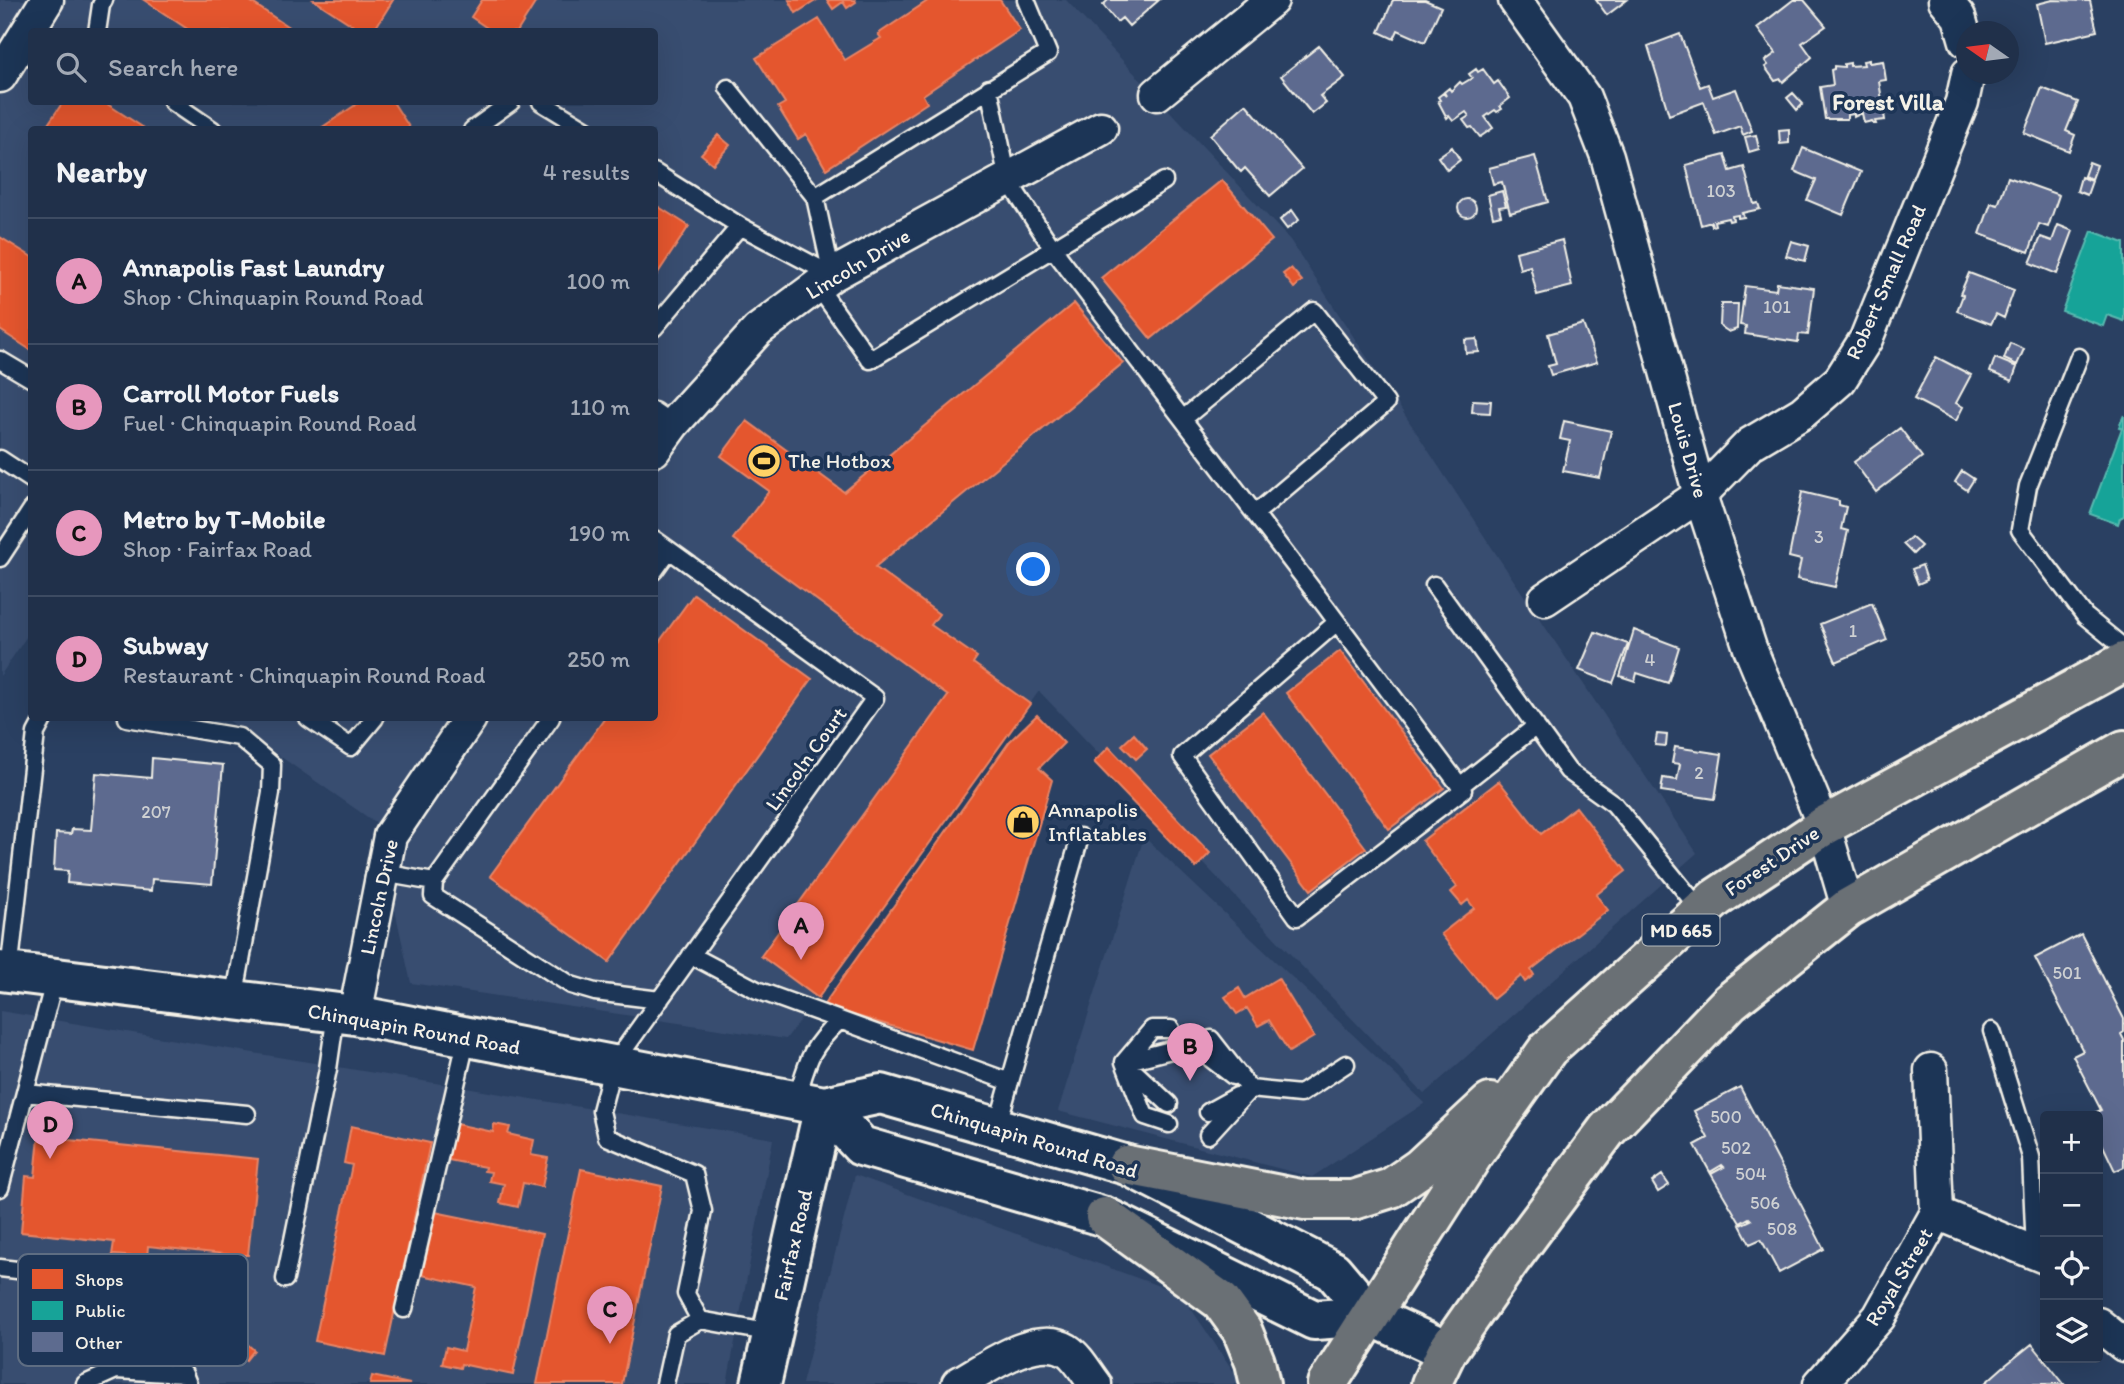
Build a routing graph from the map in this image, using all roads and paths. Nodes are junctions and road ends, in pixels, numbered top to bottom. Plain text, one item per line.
1 (47, 0) edge
2 (104, 0) edge
3 (1026, 0) edge
4 (1272, 0) edge
5 (1515, 0) edge
6 (1945, 0) edge
7 (1960, 21) edge
8 (30, 28) edge
9 (97, 28) edge
10 (28, 31) edge
11 (0, 76) edge
12 (1966, 84) edge
13 (729, 88) dead end
14 (989, 88) junction
15 (1157, 94) dead end
16 (176, 105) edge
17 (507, 105) edge
18 (546, 105) edge
19 (207, 126) edge
20 (478, 126) edge
21 (580, 126) edge
22 (1101, 128) dead end
23 (658, 175) edge
24 (1008, 180) junction
25 (1164, 181) dead end
26 (815, 197) junction
27 (740, 226) junction
28 (1053, 249) junction
29 (825, 280) junction
30 (658, 323) edge
31 (2078, 357) dead end
32 (0, 360) edge
33 (28, 377) edge
34 (664, 418) edge
35 (1183, 419) junction
36 (658, 437) edge
37 (0, 459) edge
38 (28, 477) edge
39 (1700, 495) junction
40 (1255, 514) junction
41 (28, 515) edge
42 (658, 542) edge
43 (670, 550) junction
44 (0, 558) edge
45 (658, 566) edge
46 (1434, 585) dead end
47 (1545, 599) dead end
48 (1337, 622) junction
49 (2124, 649) edge
50 (2124, 662) edge
51 (42, 721) edge
52 (145, 721) edge
53 (312, 721) edge
54 (372, 721) edge
55 (465, 721) edge
56 (549, 721) edge
57 (1536, 726) junction
58 (2124, 750) edge
59 (1460, 786) junction
60 (1824, 826) junction
61 (1080, 837) dead end
62 (383, 873) junction
63 (434, 882) junction
64 (1849, 908) junction
65 (1702, 912) junction
66 (691, 955) junction
67 (4, 972) edge
68 (55, 978) junction
69 (234, 1000) junction
70 (660, 1000) junction
71 (346, 1015) junction
72 (838, 1022) junction
73 (1171, 1029) dead end
74 (1992, 1031) dead end
75 (467, 1037) junction
76 (1211, 1039) dead end
77 (1548, 1049) junction
78 (1171, 1050) dead end
79 (1210, 1059) dead end
80 (1124, 1062) junction
81 (1346, 1064) dead end
82 (613, 1065) junction
83 (1931, 1070) dead end
84 (1010, 1082) junction
85 (1250, 1089) junction
86 (25, 1093) junction
87 (810, 1103) junction
88 (1169, 1104) dead end
89 (1208, 1112) dead end
90 (247, 1114) dead end
91 (1169, 1124) dead end
92 (997, 1127) junction
93 (1208, 1135) dead end
94 (1127, 1165) junction
95 (0, 1188) edge
96 (1937, 1213) junction
97 (1105, 1217) junction
98 (2040, 1255) edge
99 (0, 1268) edge
100 (18, 1270) edge
101 (285, 1279) dead end
102 (404, 1310) dead end
103 (1371, 1316) junction
104 (699, 1320) junction
105 (2103, 1328) edge
106 (772, 1333) junction
107 (2124, 1345) edge
108 (1439, 1368) edge
109 (85, 1384) edge
110 (188, 1384) edge
111 (665, 1384) edge
112 (761, 1384) edge
113 (958, 1384) edge
114 (1095, 1384) edge
115 (1260, 1384) edge
116 (1327, 1384) edge
117 (1820, 1384) edge

1 - 8 street
2 - 9 lane
3 - 14 lane
4 - 15 street
5 - 39 street, Louis Drive
6 - 7 street
10 - 11 street
12 - 39 street, Robert Small Road
13 - 26 lane
14 - 24 lane
14 - 26 lane
16 - 19 lane
17 - 20 lane
18 - 21 lane
22 - 24 street, Lincoln Drive
23 - 27 lane
24 - 28 lane
24 - 29 street, Lincoln Drive
25 - 28 lane
26 - 29 lane
27 - 29 lane
27 - 30 lane
28 - 29 lane
28 - 35 lane
29 - 34 street, Lincoln Drive
31 - 49 lane
32 - 33 lane
34 - 36 street, Lincoln Drive
35 - 40 lane
35 - 40 lane
37 - 38 lane
39 - 47 street, Robert Small Road
39 - 60 street, Louis Drive
40 - 48 lane
41 - 44 lane
42 - 43 lane, Lincoln Court
43 - 45 lane
43 - 66 lane, Lincoln Court
46 - 57 lane
48 - 59 lane
48 - 59 lane
50 - 60 main road, Forest Drive / MD 665
51 - 67 lane
52 - 69 lane
53 - 54 lane
55 - 62 street, Lincoln Drive
56 - 63 lane
57 - 59 lane
57 - 65 lane
58 - 64 main road
60 - 64 street, Louis Drive
60 - 65 main road, Forest Drive / MD 665
61 - 84 lane
62 - 63 lane
62 - 71 street, Lincoln Drive
63 - 70 lane
64 - 108 main road
65 - 77 main road, Forest Drive / MD 665
66 - 70 lane, Lincoln Court
66 - 72 lane
67 - 68 main road, Chinquapin Round Road
68 - 69 main road, Chinquapin Round Road
68 - 86 lane
69 - 71 main road, Chinquapin Round Road
70 - 82 lane, Lincoln Court
71 - 75 main road, Chinquapin Round Road
71 - 101 lane
72 - 84 lane
72 - 87 lane
73 - 80 lane
74 - 98 lane
75 - 82 main road, Chinquapin Round Road
75 - 102 lane
76 - 85 lane
77 - 94 main road
77 - 103 main road, Forest Drive / MD 665
78 - 80 lane
79 - 85 lane
80 - 88 lane
80 - 91 lane
81 - 85 lane
82 - 87 main road, Chinquapin Round Road
82 - 104 lane
83 - 96 street, Royal Street
84 - 92 lane
85 - 89 lane
85 - 93 lane
86 - 90 lane
86 - 95 lane
87 - 92 main road, Chinquapin Round Road
87 - 97 main road, Chinquapin Round Road
87 - 106 main road, Fairfax Road
92 - 94 main road, Chinquapin Round Road
94 - 103 main road, Chinquapin Round Road
96 - 98 street
96 - 117 street, Royal Street
97 - 103 main road, Chinquapin Round Road
97 - 115 main road
99 - 100 lane
103 - 108 main road, Chinquapin Round Road
103 - 116 main road, MD 665
104 - 106 lane
104 - 111 lane
105 - 107 street
106 - 112 main road, Fairfax Road
109 - 110 lane
113 - 114 street

